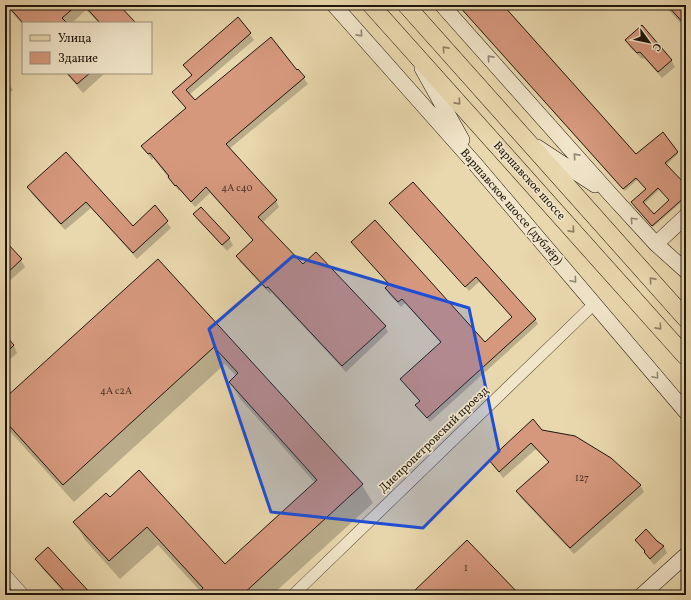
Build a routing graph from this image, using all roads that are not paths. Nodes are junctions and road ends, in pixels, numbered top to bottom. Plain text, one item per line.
1 (334, 5) edge
2 (371, 5) edge
3 (406, 5) edge
4 (442, 5) edge
5 (413, 52) junction
6 (526, 140) junction
7 (476, 165) junction
8 (611, 195) junction
9 (686, 216) edge
10 (656, 244) junction
11 (686, 271) edge
12 (594, 304) junction
13 (686, 319) edge
14 (686, 357) edge
15 (686, 412) edge
16 (686, 555) edge
17 (5, 574) edge
18 (24, 595) edge
19 (293, 595) edge
20 (642, 595) edge

1 -> 7 main road, Варшавское шоссе (дублёр)
2 - 5 main road, Варшавское шоссе
6 -> 3 main road, Варшавское шоссе
8 -> 4 main road
5 - 7 main road
5 -> 14 main road, Варшавское шоссе
6 - 8 main road
13 -> 6 main road, Варшавское шоссе
7 -> 12 main road, Варшавское шоссе (дублёр)
10 -> 8 main road
9 - 10 main road
10 - 11 main road
12 -> 15 main road, Варшавское шоссе (дублёр)
12 - 19 street, Днепропетровский проезд
16 - 20 main road
17 - 18 street

